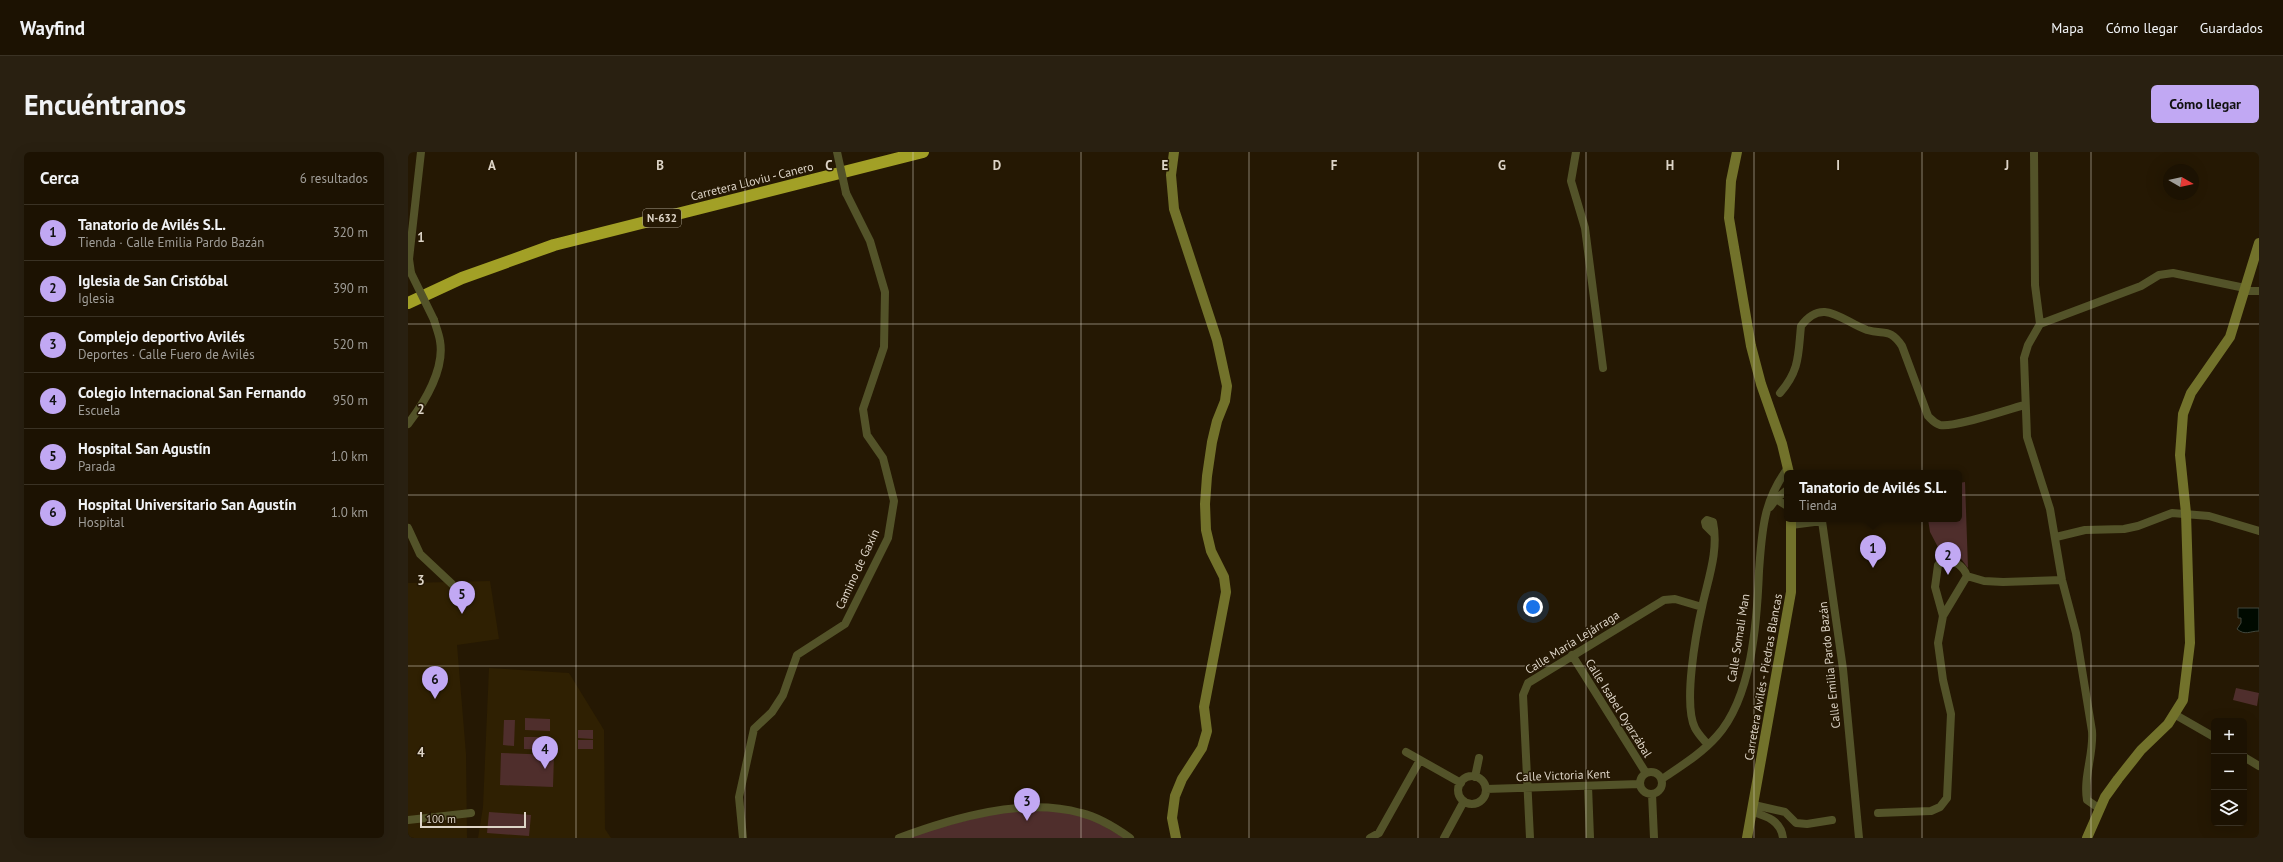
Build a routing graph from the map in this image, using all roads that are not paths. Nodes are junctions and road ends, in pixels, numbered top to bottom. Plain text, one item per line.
1 (421, 152) edge
2 (837, 152) edge
3 (922, 152) edge
4 (1174, 152) edge
5 (1576, 152) edge
6 (1737, 152) edge
7 (2034, 152) edge
8 (2259, 243) edge
9 (2244, 288) junction
10 (2259, 291) edge
11 (408, 303) edge
12 (2040, 324) junction
13 (1603, 368) dead end
14 (1780, 393) dead end
15 (2025, 405) junction
16 (408, 424) edge
17 (1788, 470) edge
18 (1784, 477) edge
19 (1784, 490) edge
20 (1774, 494) junction
21 (1784, 503) edge
22 (2186, 513) junction
23 (1791, 522) edge
24 (1822, 522) edge
25 (408, 528) edge
26 (2259, 531) edge
27 (1714, 534) dead end
28 (2056, 537) junction
29 (1967, 576) junction
30 (2062, 580) junction
31 (452, 584) dead end
32 (1702, 607) junction
33 (1943, 616) junction
34 (1572, 655) junction
35 (2174, 714) junction
36 (2211, 736) edge
37 (1708, 746) junction
38 (1406, 752) dead end
39 (1478, 758) dead end
40 (2247, 759) edge
41 (1420, 760) junction
42 (2259, 766) edge
43 (1646, 773) junction
44 (1475, 777) junction
45 (1662, 779) junction
46 (1461, 783) junction
47 (1640, 784) junction
48 (1588, 786) junction
49 (1528, 788) junction
50 (1486, 789) junction
51 (1652, 794) junction
52 (1464, 801) junction
53 (1753, 808) junction
54 (2100, 809) junction
55 (471, 813) dead end
56 (1878, 813) dead end
57 (408, 820) edge
58 (1832, 820) dead end
59 (743, 838) edge
60 (899, 838) edge
61 (1130, 838) edge
62 (1176, 838) edge
63 (1370, 838) edge
64 (1444, 838) edge
65 (1530, 838) edge
66 (1590, 838) edge
67 (1654, 838) edge
68 (1748, 838) edge
69 (1783, 838) edge
70 (1859, 838) edge
71 (2087, 838) edge

1 - 16 street, bridge
2 - 59 street, Camino de Gaxín, bridge
3 - 11 highway, Carretera Lloviu - Canero / N-632
4 - 62 street
5 - 13 street
6 - 17 street
7 - 12 street
8 - 9 street
9 - 10 street
9 - 12 street
9 - 22 street
12 - 15 street
14 - 15 street
15 - 28 street
18 - 20 street, Calle Somali Man
19 - 20 street
20 - 21 street
20 - 37 street, Calle Somali Man
22 - 26 street
22 - 28 street
22 - 35 street
23 - 53 street, Carretera Avilés - Piedras Blancas
24 - 70 street, Calle Emilia Pardo Bazán
25 - 31 street
27 - 32 street
28 - 30 street
29 - 30 street
29 - 33 street
29 - 33 street
30 - 54 street
32 - 34 street, Calle María Lejárraga
32 - 37 street
33 - 56 street
34 - 43 street, Calle Isabel Oyarzábal
34 - 49 street, Calle María Lejárraga
35 - 36 street
35 - 54 street
37 - 45 street, Calle Somali Man
38 - 41 street
39 - 44 street
40 - 42 street
41 - 46 street
41 - 63 street
43 - 45 street
43 - 47 street
44 - 46 street
44 - 50 street
45 - 51 street
46 - 52 street
47 - 48 street, Calle Victoria Kent
47 - 51 street
48 - 49 street, Calle Victoria Kent
48 - 66 street
49 - 50 street, Calle Victoria Kent
49 - 65 street, Calle María Lejárraga
50 - 52 street
51 - 67 street
52 - 64 street
53 - 58 street
53 - 68 street, Carretera Avilés - Piedras Blancas
53 - 69 street
54 - 71 street
55 - 57 street
60 - 61 street

